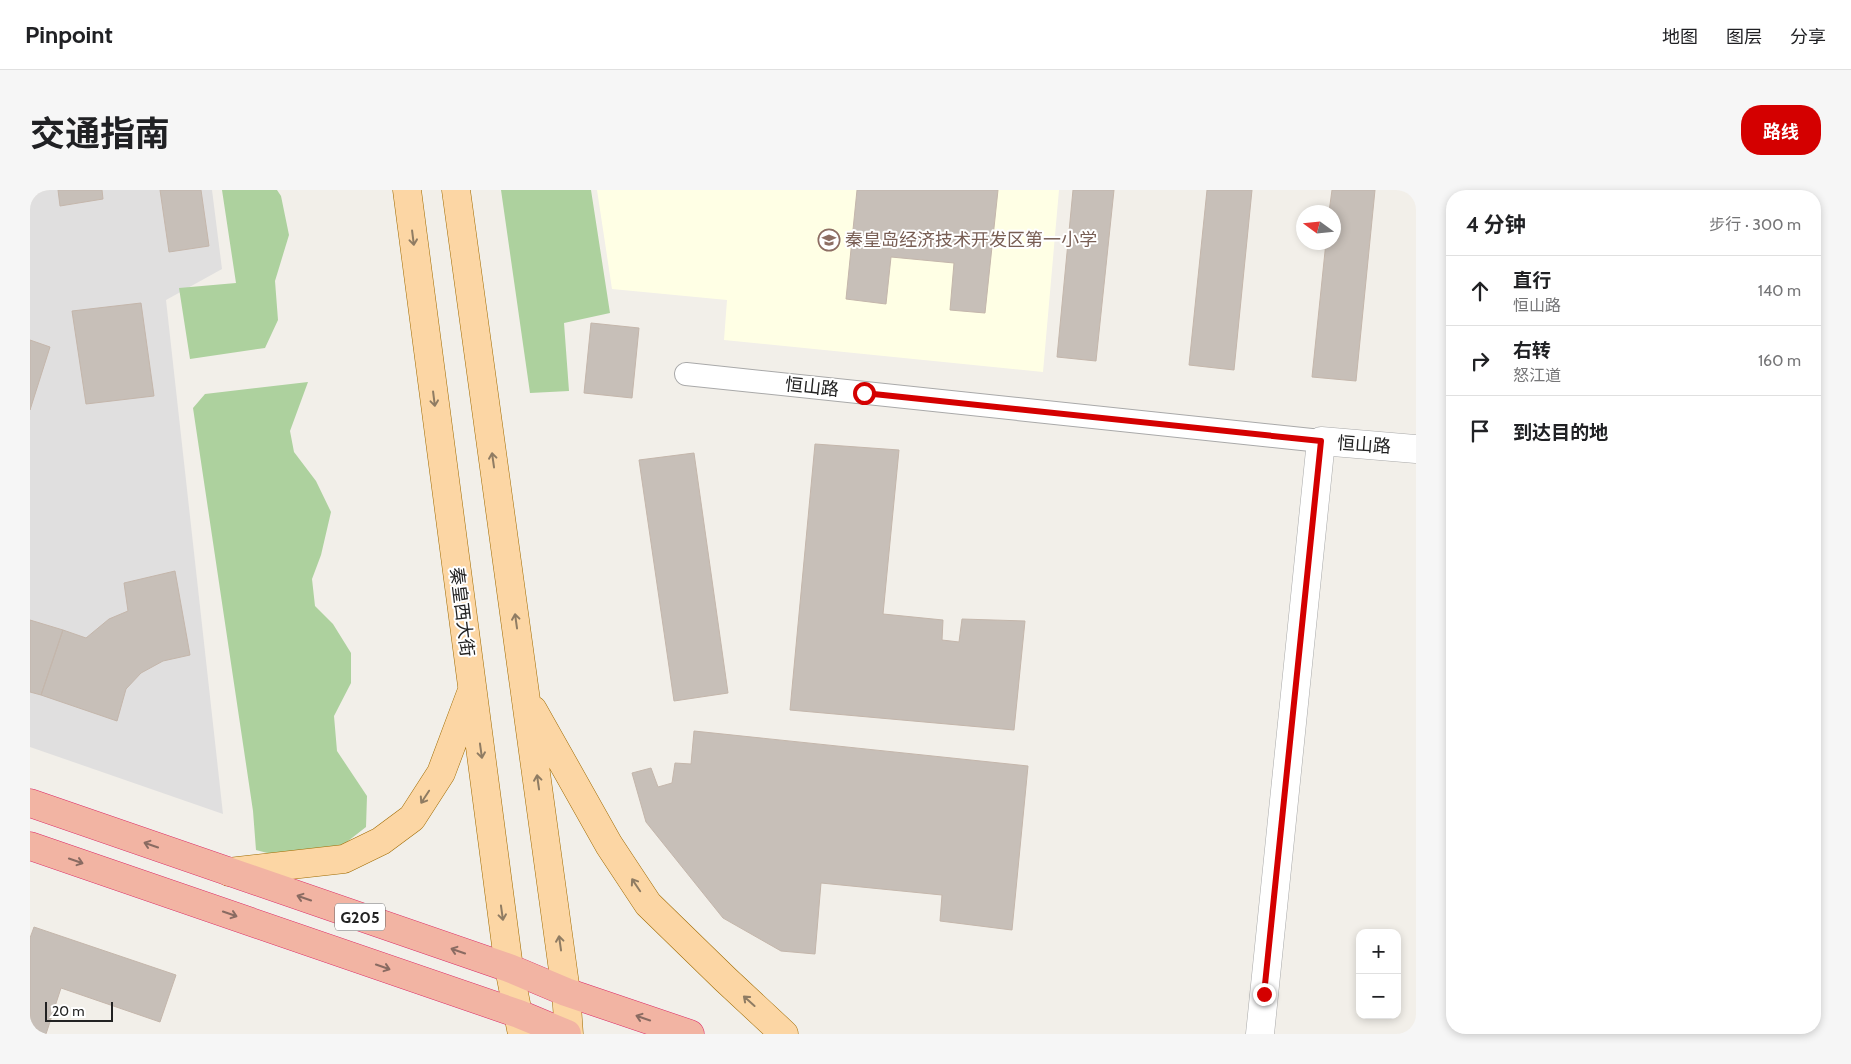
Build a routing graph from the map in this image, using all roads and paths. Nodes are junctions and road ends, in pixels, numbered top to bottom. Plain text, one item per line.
1 (407, 190) edge
2 (456, 190) edge
3 (686, 374) dead end
4 (1321, 441) junction
5 (1416, 448) edge
6 (472, 689) junction
7 (526, 697) junction
8 (30, 803) edge
9 (30, 846) edge
10 (230, 872) junction
11 (509, 968) junction
12 (566, 992) junction
13 (521, 1024) edge
14 (568, 1034) edge
15 (690, 1034) edge
16 (784, 1034) edge
17 (1260, 1034) edge

1 -> 6 main road, 秦皇西大街
7 -> 2 main road
3 - 4 street, 恒山路
4 - 5 street, 恒山路
4 - 17 street
6 -> 10 main road
6 -> 11 main road, 秦皇西大街
12 -> 7 main road
16 -> 7 main road
10 -> 8 highway, G205
9 -> 13 highway, G205
11 -> 10 highway, G205
11 - 12 highway, G205
11 - 13 main road, 秦皇西大街
12 - 14 main road
15 -> 12 highway, G205
13 - 14 highway, G205

